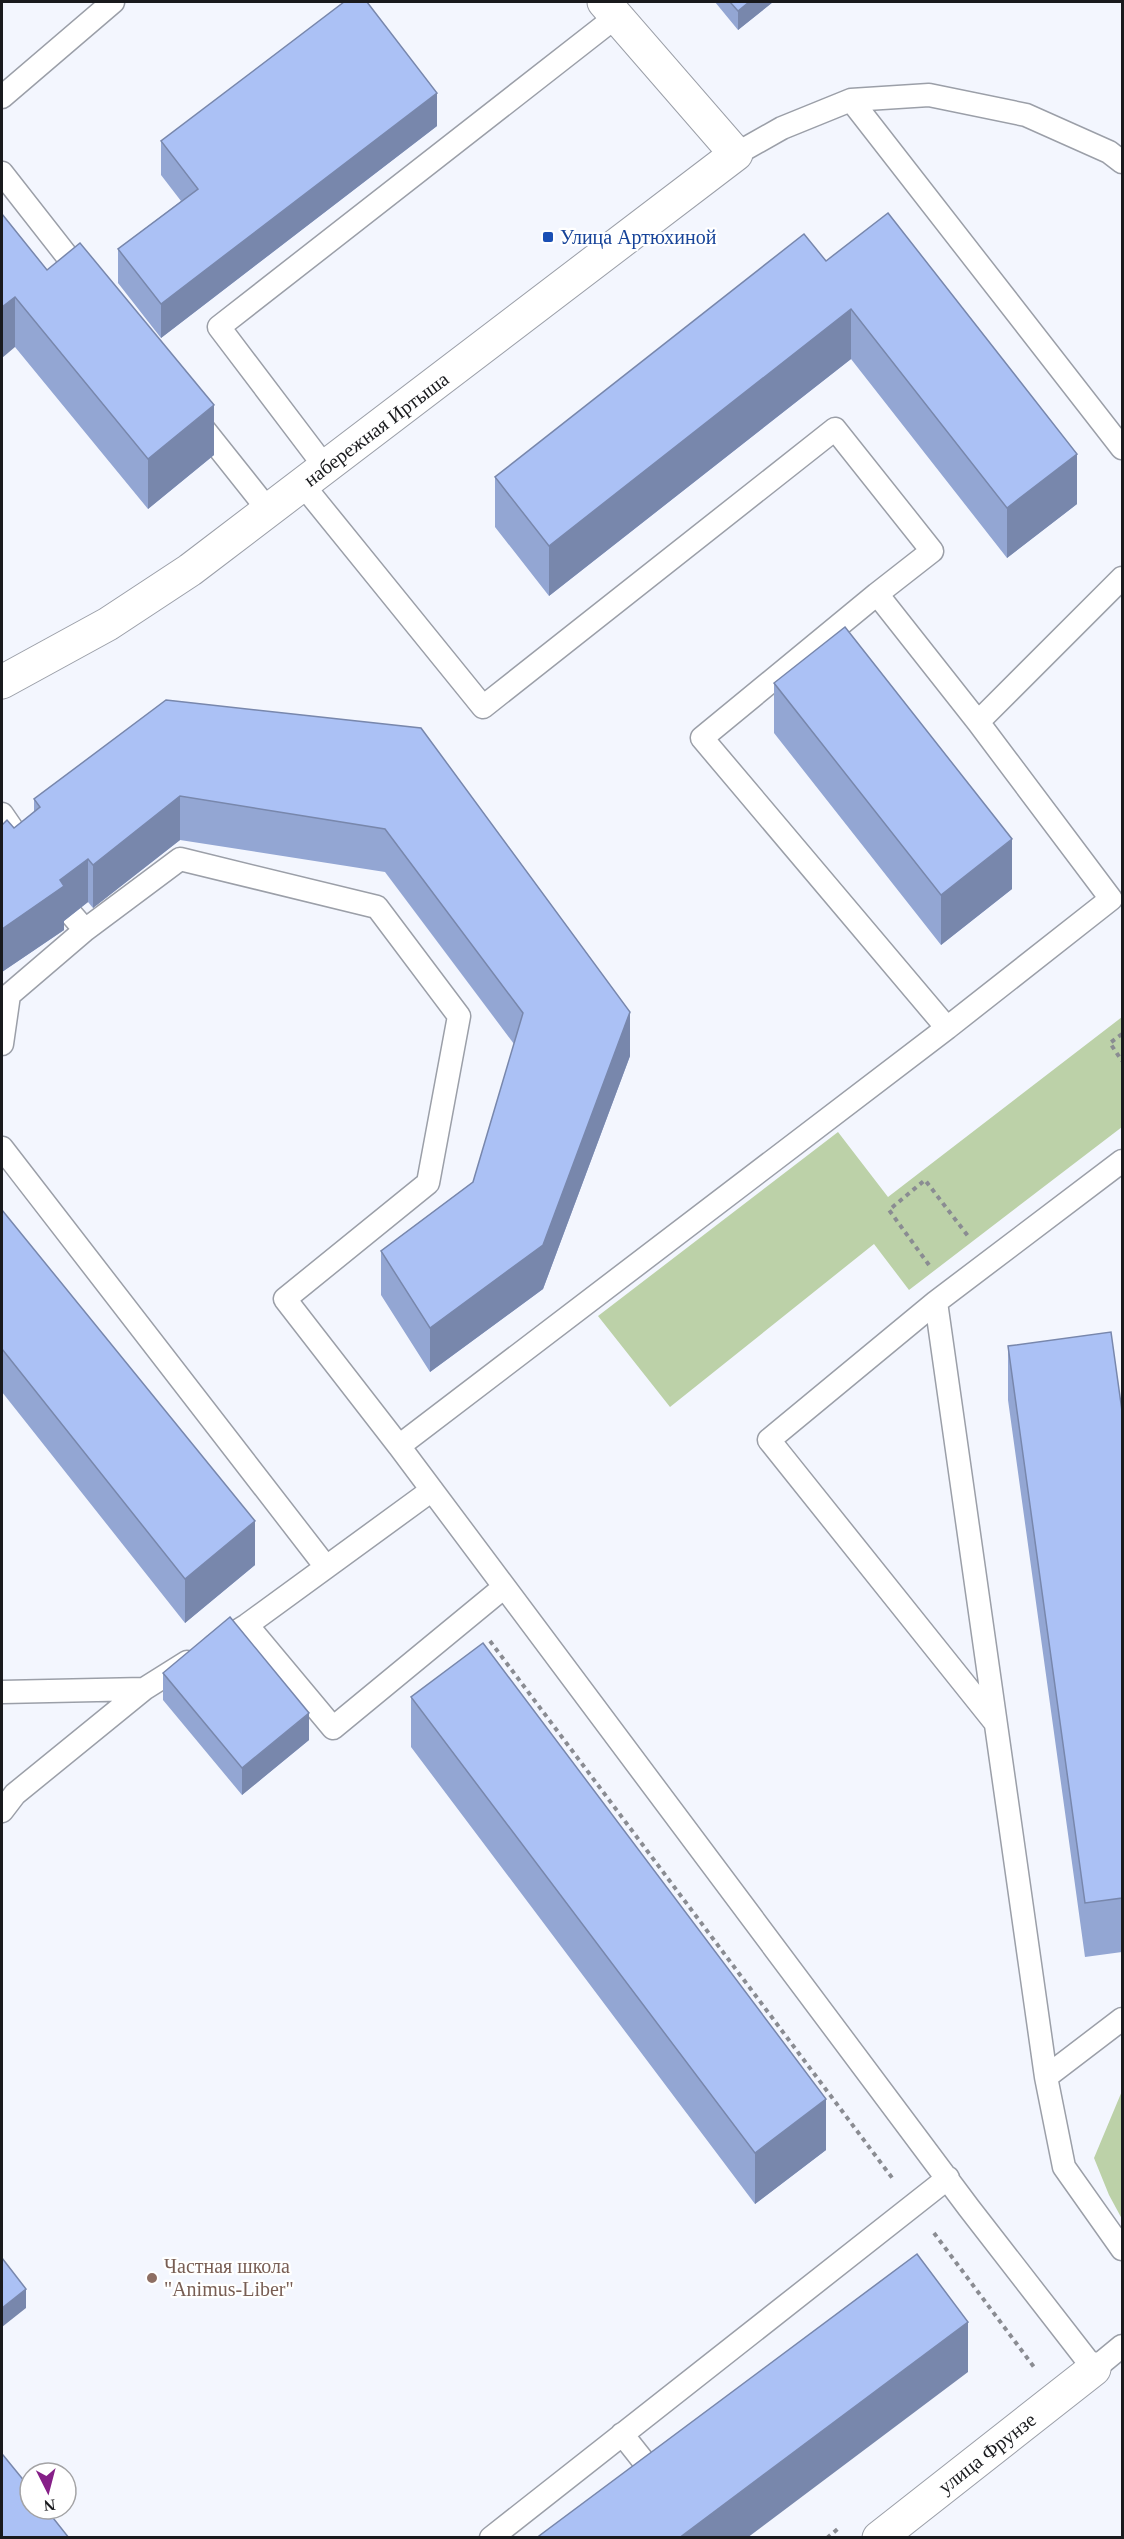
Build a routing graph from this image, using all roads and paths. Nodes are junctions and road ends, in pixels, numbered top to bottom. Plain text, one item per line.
1 (113, 2) edge
2 (610, 9) edge
3 (2, 97) edge
4 (850, 100) junction
5 (736, 154) junction
6 (1122, 162) edge
7 (2, 174) edge
8 (98, 295) edge
9 (180, 398) edge
10 (1122, 448) edge
11 (314, 476) junction
12 (269, 511) junction
13 (1122, 578) edge
14 (877, 594) junction
15 (2, 682) edge
16 (978, 722) junction
17 (2, 814) edge
18 (32, 857) edge
19 (947, 1028) junction
20 (1122, 1034) edge
21 (2, 1044) edge
22 (1122, 1061) edge
23 (2, 1148) edge
24 (1122, 1161) edge
25 (988, 1263) junction
26 (943, 1297) junction
27 (399, 1446) junction
28 (432, 1490) junction
29 (326, 1567) junction
30 (503, 1588) junction
31 (471, 1616) junction
32 (247, 1625) junction
33 (144, 1689) junction
34 (2, 1692) edge
35 (995, 1722) junction
36 (2, 1811) edge
37 (1122, 2019) edge
38 (1046, 2077) junction
39 (948, 2178) junction
40 (913, 2206) junction
41 (1122, 2249) edge
42 (1122, 2346) edge
43 (1094, 2369) junction
44 (1037, 2370) dead end
45 (622, 2434) junction
46 (667, 2490) edge
47 (846, 2523) dead end
48 (491, 2538) edge
49 (828, 2538) edge
50 (879, 2538) edge

1 - 3 lane
2 - 5 street
2 - 11 lane
4 - 5 lane
4 - 6 lane
4 - 10 lane
5 - 11 street, набережная Иртыша
7 - 8 lane
9 - 12 lane
11 - 12 street, набережная Иртыша
11 - 14 lane
12 - 15 street, набережная Иртыша
13 - 16 lane
14 - 16 lane
14 - 19 lane
16 - 19 lane
17 - 18 lane
19 - 27 lane
20 - 22 path
21 - 27 lane
23 - 29 lane
24 - 25 lane
25 - 26 lane
25 - 26 path
26 - 35 lane
26 - 35 lane
27 - 28 lane
28 - 29 lane
28 - 30 lane
29 - 32 lane
30 - 31 lane
30 - 39 lane
31 - 32 lane
31 - 40 path
32 - 33 lane
33 - 34 lane
33 - 36 lane
35 - 38 lane
37 - 38 lane
38 - 41 lane
39 - 40 lane
39 - 43 lane
40 - 44 path
40 - 45 lane
42 - 43 lane
43 - 50 street, улица Фрунзе
45 - 46 lane
45 - 48 lane
47 - 49 path

